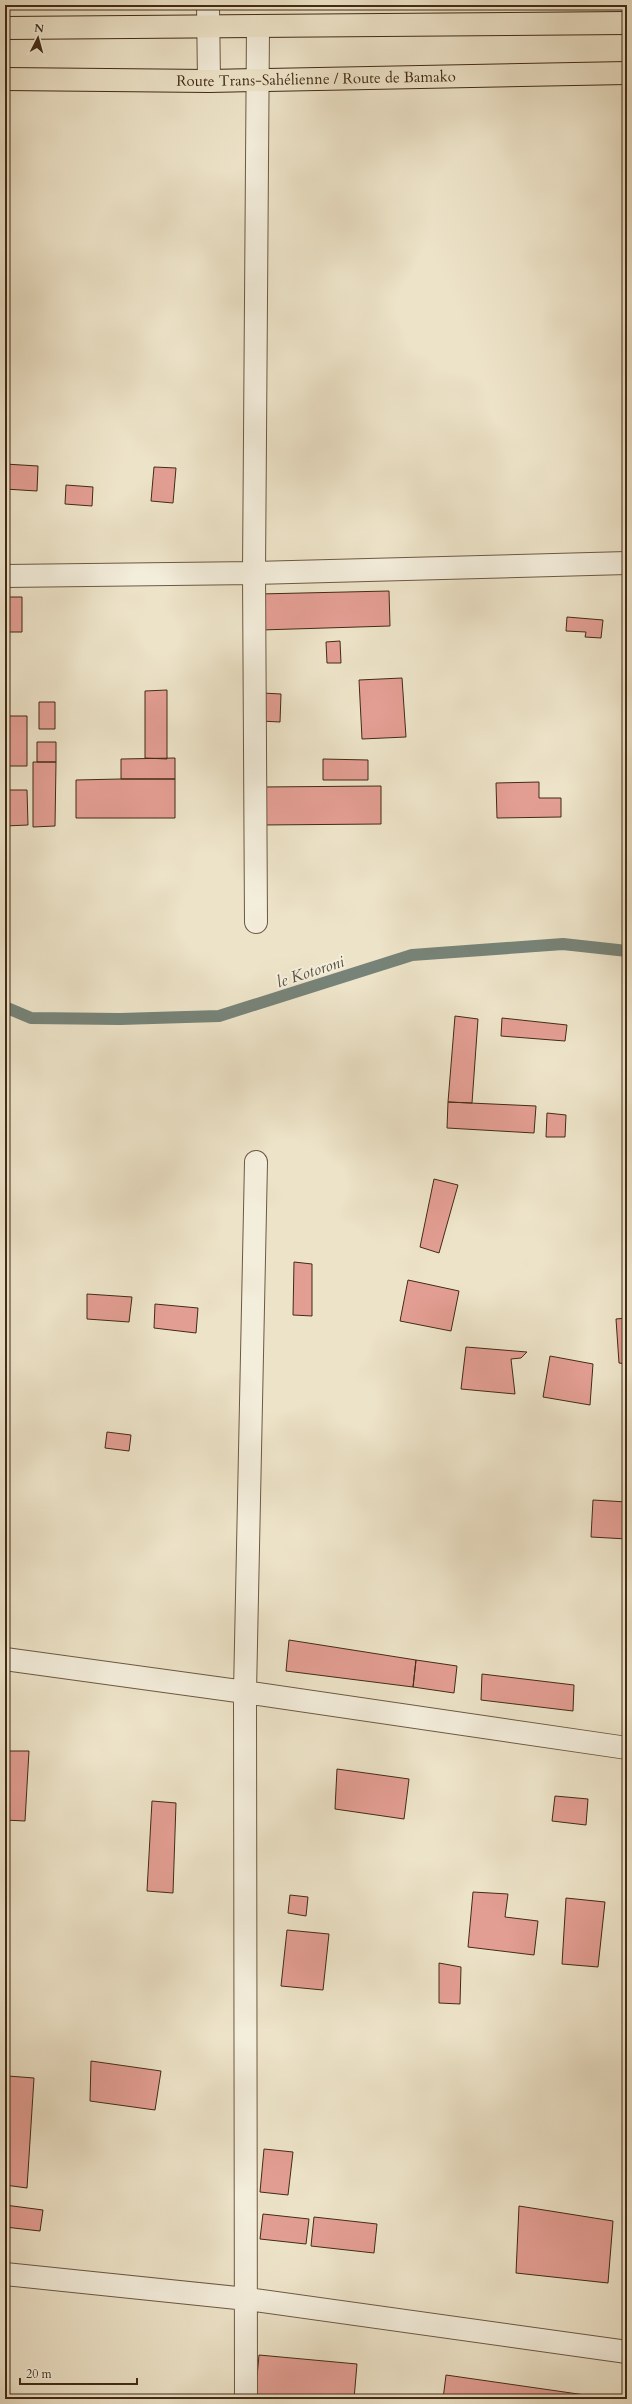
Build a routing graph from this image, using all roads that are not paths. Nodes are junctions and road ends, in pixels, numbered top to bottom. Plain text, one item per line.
1 (209, 15) edge
2 (627, 24) edge
3 (258, 26) junction
4 (5, 28) edge
5 (627, 73) edge
6 (5, 79) edge
7 (258, 80) junction
8 (209, 81) junction
9 (627, 563) edge
10 (254, 573) junction
11 (5, 576) edge
12 (256, 922) dead end
13 (256, 1162) dead end
14 (5, 1659) edge
15 (245, 1692) junction
16 (627, 1748) edge
17 (5, 2274) edge
18 (247, 2299) junction
19 (627, 2352) edge
20 (246, 2399) edge

1 - 3 highway
1 - 4 highway
1 - 8 street
2 - 3 highway
3 - 7 street
5 - 7 highway, Route Trans-Sahélienne / Route de Bamako
6 - 8 highway, Route Trans-Sahélienne / Route de Bamako
7 - 8 highway, Route Trans-Sahélienne / Route de Bamako
7 - 10 street
9 - 10 street
10 - 11 street
10 - 12 street
13 - 15 street
14 - 15 street
15 - 16 street
15 - 18 street
17 - 18 street
18 - 19 street
18 - 20 street

